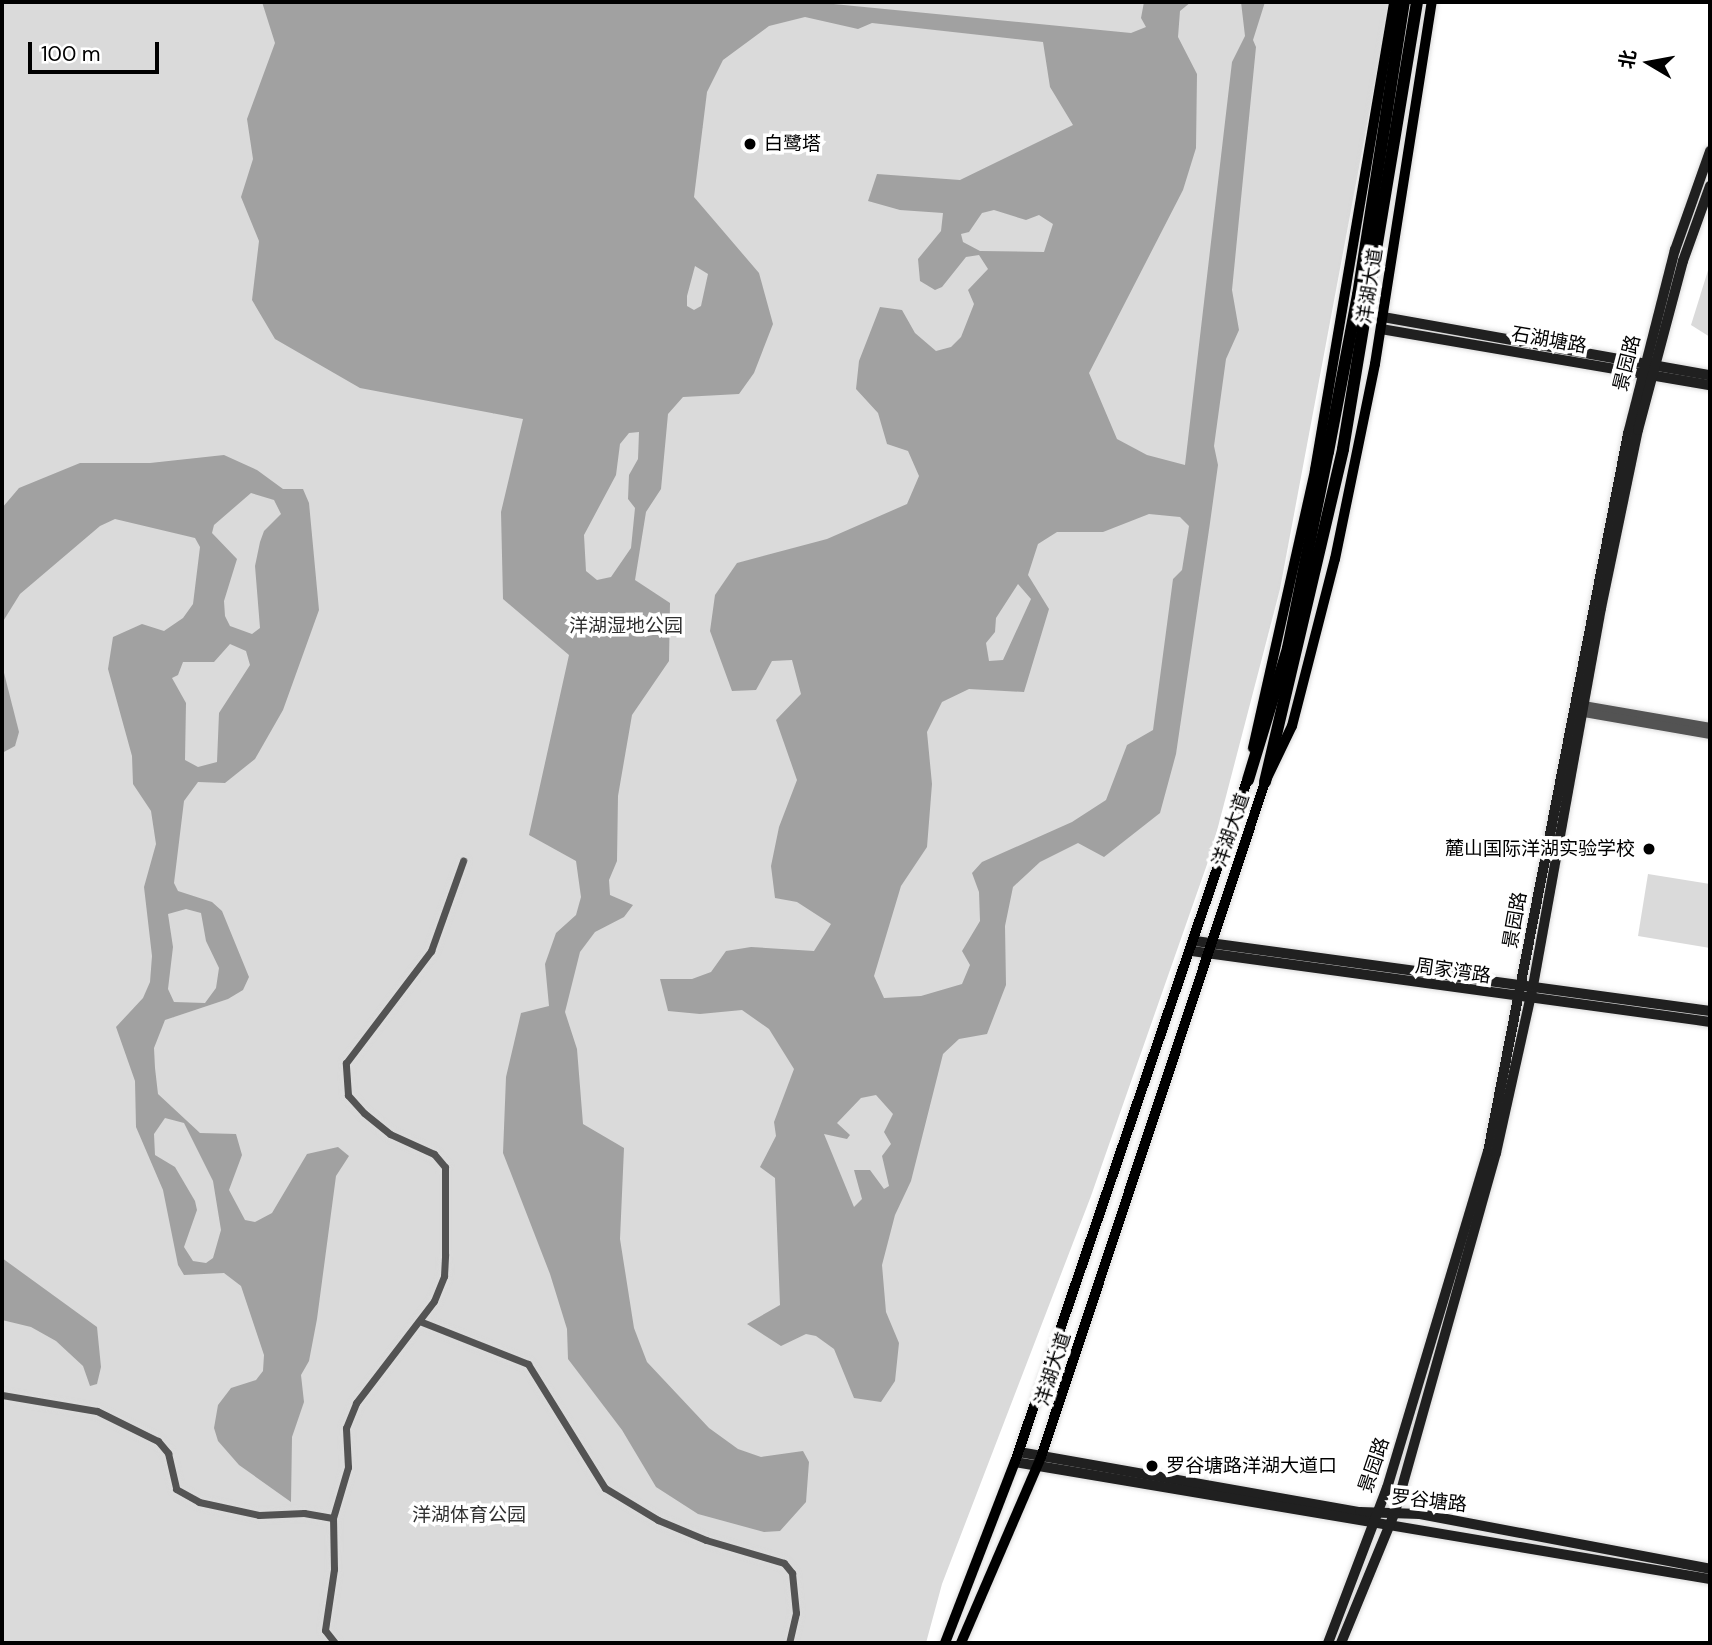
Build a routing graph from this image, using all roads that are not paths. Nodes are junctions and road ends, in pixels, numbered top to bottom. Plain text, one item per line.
1 (1394, 2) edge
2 (1404, 2) edge
3 (1417, 2) edge
4 (1432, 2) edge
5 (1710, 151) edge
6 (1710, 186) edge
7 (1384, 317) junction
8 (1381, 329) junction
9 (1648, 370) junction
10 (1710, 375) edge
11 (1710, 385) edge
12 (1293, 649) junction
13 (1578, 708) junction
14 (1710, 727) edge
15 (1710, 734) edge
16 (1248, 780) junction
17 (1265, 782) junction
18 (463, 861) dead end
19 (1194, 946) junction
20 (1209, 948) junction
21 (1521, 984) junction
22 (1533, 986) junction
23 (1525, 998) junction
24 (1710, 1011) edge
25 (1710, 1022) edge
26 (422, 1322) junction
27 (2, 1395) edge
28 (1017, 1457) junction
29 (1039, 1462) junction
30 (1395, 1512) junction
31 (333, 1518) junction
32 (1373, 1519) junction
33 (1388, 1526) junction
34 (1710, 1569) edge
35 (1710, 1579) edge
36 (335, 1643) edge
37 (789, 1643) edge
38 (945, 1643) edge
39 (961, 1643) edge
40 (1328, 1643) edge
41 (1341, 1643) edge

1 - 16 main road, 洋湖大道
2 - 12 highway
3 - 12 highway
4 - 7 main road, 洋湖大道
5 - 9 main road, 景园路
6 - 9 main road, 景园路
7 - 8 main road, 洋湖大道
7 - 9 main road, 石湖塘路
8 - 9 main road, 石湖塘路
8 - 17 main road, 洋湖大道
9 - 10 main road, 石湖塘路
9 - 11 main road, 石湖塘路
9 - 13 main road, 景园路
12 - 16 highway
12 - 17 highway
13 - 14 street
13 - 15 street
13 - 21 main road, 景园路
13 - 22 main road, 景园路
16 - 19 main road, 洋湖大道
17 - 20 main road, 洋湖大道
18 - 26 street
19 - 20 main road, 周家湾路
19 - 28 main road, 洋湖大道
20 - 21 main road, 周家湾路
20 - 23 main road, 周家湾路
20 - 29 main road, 洋湖大道
21 - 22 main road, 周家湾路
21 - 23 main road, 景园路
22 - 23 main road, 景园路
22 - 24 main road, 周家湾路
23 - 25 main road, 周家湾路
23 - 30 main road, 景园路
23 - 32 main road, 景园路
26 - 31 street
26 - 37 street
27 - 31 street
28 - 29 main road, 罗谷塘路
28 - 38 main road, 洋湖大道
29 - 32 main road, 罗谷塘路
29 - 39 main road, 洋湖大道
30 - 32 main road, 罗谷塘路
30 - 33 main road, 景园路
30 - 34 main road, 罗谷塘路
31 - 36 street
32 - 33 main road, 罗谷塘路
32 - 40 main road, 景园路
33 - 35 main road, 罗谷塘路
33 - 41 main road, 景园路

